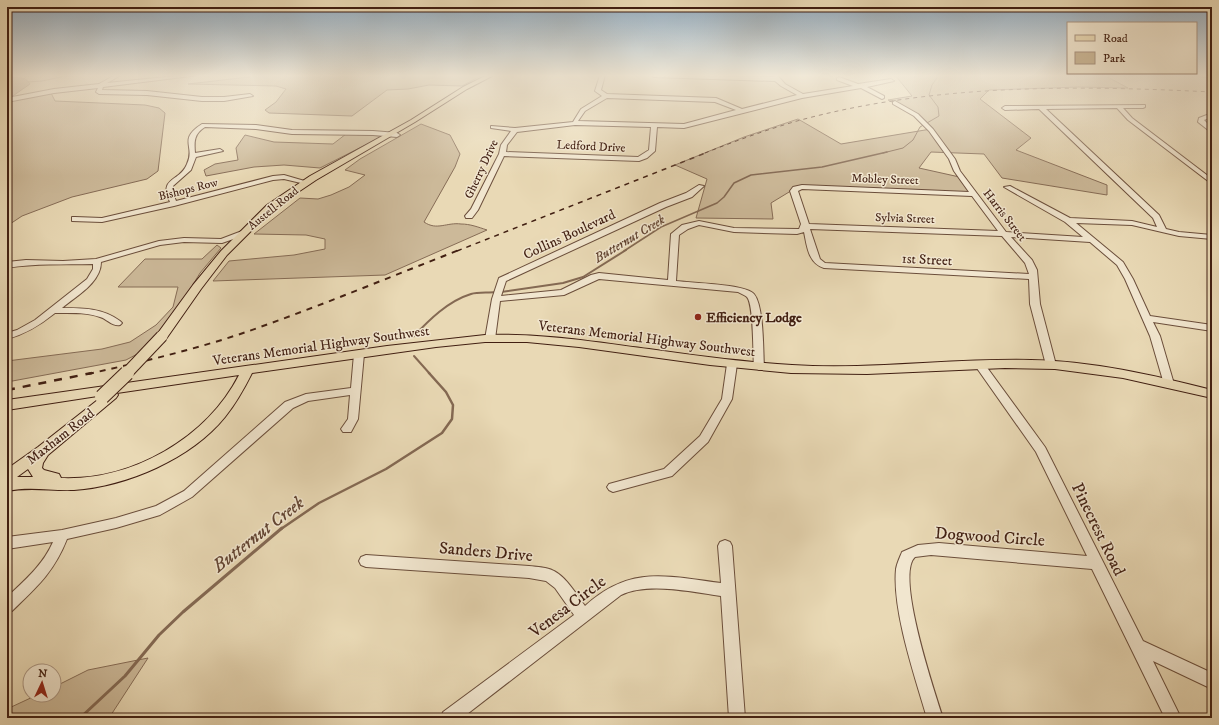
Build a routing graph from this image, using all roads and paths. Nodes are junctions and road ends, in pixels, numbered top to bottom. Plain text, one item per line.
1 (434, 109) edge
2 (437, 109) edge
3 (584, 109) edge
4 (737, 109) edge
5 (745, 109) edge
6 (904, 109) edge
7 (1042, 109) edge
8 (1121, 109) edge
9 (740, 110) junction
10 (1212, 115) edge
11 (575, 123) junction
12 (654, 126) junction
13 (493, 127) dead end
14 (515, 130) junction
15 (1212, 130) edge
16 (394, 135) junction
17 (220, 151) dead end
18 (502, 154) junction
19 (192, 156) junction
20 (305, 182) junction
21 (1212, 182) edge
22 (701, 186) dead end
23 (1008, 187) dead end
24 (974, 194) junction
25 (174, 204) junction
26 (469, 216) dead end
27 (75, 219) dead end
28 (1068, 220) junction
29 (804, 226) junction
30 (1163, 230) junction
31 (190, 233) dead end
32 (1004, 234) junction
33 (1212, 237) edge
34 (184, 240) junction
35 (1092, 240) junction
36 (225, 244) junction
37 (97, 261) junction
38 (7, 265) edge
39 (1034, 277) junction
40 (672, 283) junction
41 (496, 299) junction
42 (53, 310) junction
43 (1147, 318) junction
44 (117, 323) dead end
45 (1212, 328) edge
46 (166, 335) junction
47 (7, 336) edge
48 (490, 339) junction
49 (359, 354) junction
50 (732, 364) junction
51 (979, 364) junction
52 (1051, 365) junction
53 (759, 367) junction
54 (244, 370) junction
55 (1169, 384) junction
56 (356, 390) junction
57 (1212, 394) edge
58 (107, 396) joint
59 (7, 406) edge
60 (88, 412) junction
61 (347, 429) dead end
62 (43, 451) junction
63 (7, 469) edge
64 (7, 477) edge
65 (7, 485) edge
66 (612, 487) dead end
67 (62, 535) junction
68 (7, 543) edge
69 (724, 546) dead end
70 (366, 561) dead end
71 (1096, 563) junction
72 (727, 590) junction
73 (7, 606) edge
74 (584, 616) junction
75 (1139, 647) junction
76 (1212, 681) edge
77 (449, 718) edge
78 (737, 718) edge
79 (934, 718) edge
80 (1173, 718) edge

1 - 16 main road, Austell Road
2 - 16 main road, Austell Road
3 - 11 street
4 - 9 street
5 - 9 street, Gherry Drive
6 - 24 street, Harris Street
7 - 30 street
8 - 21 street
9 - 12 street, Gherry Drive
10 - 15 street
11 - 12 street, Gherry Drive
11 - 14 street, Gherry Drive
12 - 18 street, Ledford Drive
13 - 14 street
14 - 18 street, Gherry Drive
16 - 19 street
16 - 20 main road, Austell Road
16 - 46 main road, Austell Road
17 - 19 street
18 - 26 street, Gherry Drive
19 - 25 street
20 - 25 street, Bishops Row
20 - 36 main road, Austell Road
22 - 41 street, Collins Boulevard
23 - 28 street
24 - 29 street, Mobley Street
24 - 32 street, Harris Street
25 - 27 street, Bishops Row
28 - 30 street
28 - 35 street
29 - 32 street, Sylvia Street
29 - 39 street, 1st Street
29 - 40 street
30 - 33 street
31 - 34 street
32 - 35 street, Sylvia Street
32 - 39 street, Harris Street
34 - 36 street
34 - 37 street
35 - 43 street
36 - 46 main road, Austell Road
37 - 38 street
37 - 42 street
39 - 52 street, Harris Street
40 - 41 street
40 - 53 street
41 - 48 street, Collins Boulevard
42 - 44 street
42 - 47 street
43 - 45 street
43 - 55 street
46 - 58 main road, Austell Road, bridge
48 - 49 main road, Veterans Memorial Highway Southwest
48 - 50 main road, Veterans Memorial Highway Southwest
49 - 54 main road, Veterans Memorial Highway Southwest
49 - 56 street
50 - 53 main road, Veterans Memorial Highway Southwest
50 - 66 street
51 - 52 main road, Veterans Memorial Highway Southwest
51 - 53 main road, Veterans Memorial Highway Southwest
51 - 71 street, Pinecrest Road
52 - 55 main road, Veterans Memorial Highway Southwest
54 - 59 main road, Veterans Memorial Highway Southwest
54 - 62 main road
54 - 65 main road
55 - 57 main road, Veterans Memorial Highway Southwest
56 - 61 street
56 - 67 street
58 - 60 main road, Maxham Road
60 - 62 main road, Maxham Road
60 - 63 main road, Maxham Road
62 - 64 main road, Maxham Road
67 - 68 street
67 - 73 street
69 - 72 street
70 - 74 street, Sanders Drive
71 - 75 street, Pinecrest Road
71 - 79 street, Dogwood Circle
72 - 74 street, Venesa Circle
72 - 78 street
74 - 77 street, Venesa Circle
75 - 76 street
75 - 80 street, Pinecrest Road

